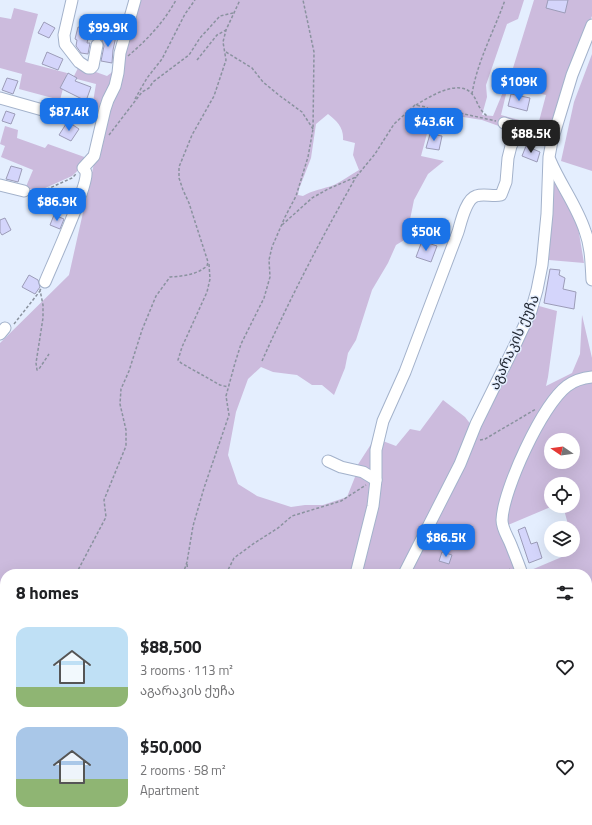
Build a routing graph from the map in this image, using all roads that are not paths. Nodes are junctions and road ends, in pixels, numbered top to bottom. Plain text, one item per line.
1 (72, 0) edge
2 (135, 0) edge
3 (592, 25) edge
4 (97, 45) dead end
5 (0, 98) edge
6 (71, 118) dead end
7 (504, 123) road end
8 (520, 128) junction
9 (552, 141) junction
10 (549, 157) junction
11 (0, 185) edge
12 (24, 191) road end
13 (592, 280) edge
14 (43, 286) road end
15 (592, 378) edge
16 (328, 461) dead end
17 (376, 480) junction
18 (357, 569) edge
19 (407, 569) edge
20 (520, 569) edge

1 - 4 street
2 - 14 street
3 - 9 street, აგარაკის ქუჩა
5 - 6 street
7 - 8 street
8 - 9 street
8 - 17 street
9 - 10 street, აგარაკის ქუჩა
10 - 13 street
10 - 19 street, აგარაკის ქუჩა
11 - 12 street
15 - 20 street
16 - 17 street
17 - 18 street

